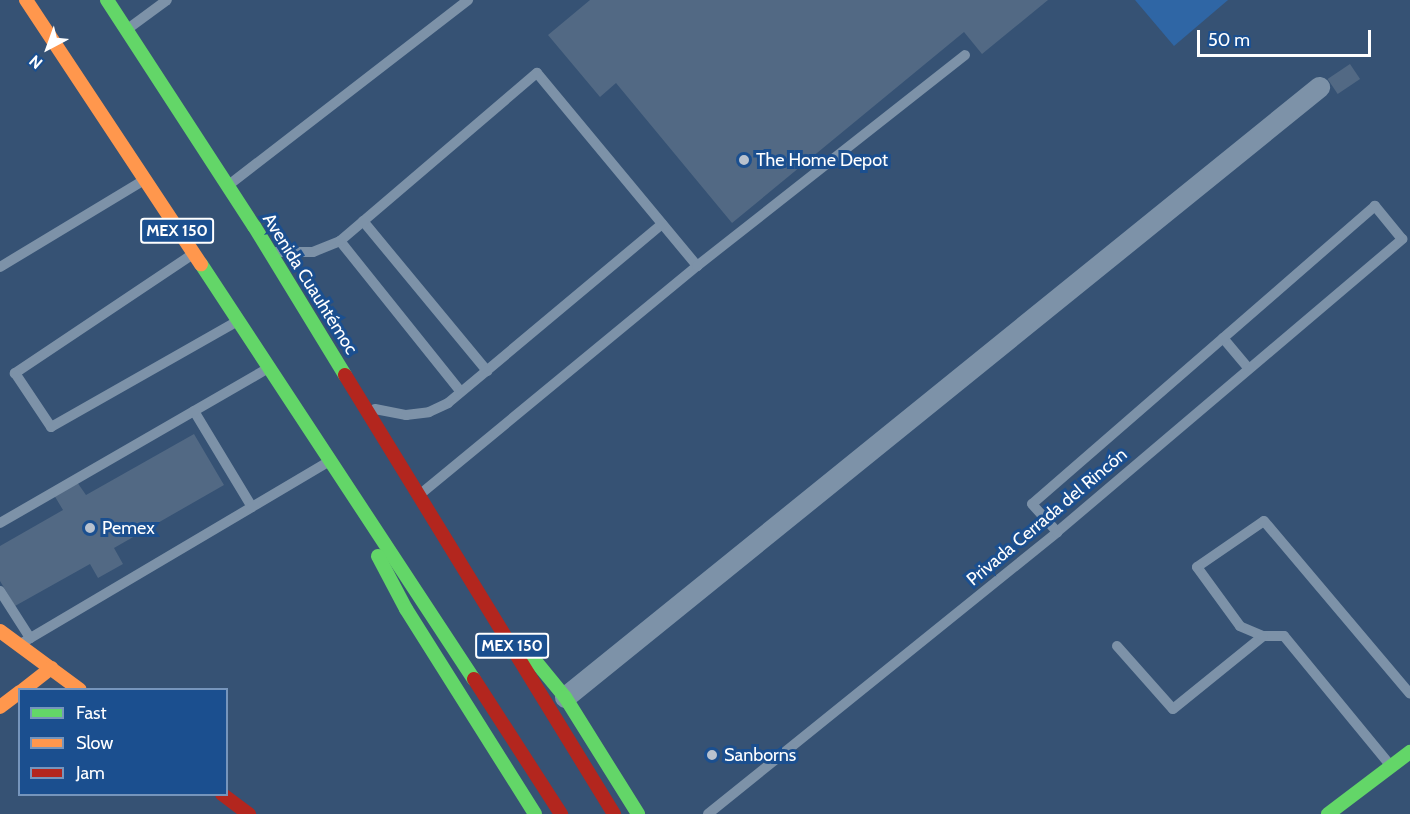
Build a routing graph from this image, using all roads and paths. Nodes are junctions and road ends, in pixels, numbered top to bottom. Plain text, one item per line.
1 (26, 0) edge
2 (107, 0) edge
3 (167, 0) edge
4 (468, 0) edge
5 (127, 30) junction
6 (965, 55) dead end
7 (1319, 87) dead end
8 (144, 180) junction
9 (228, 186) junction
10 (363, 221) junction
11 (662, 224) junction
12 (340, 241) junction
13 (270, 252) junction
14 (192, 254) junction
15 (697, 266) junction
16 (0, 267) edge
17 (236, 321) junction
18 (1223, 338) junction
19 (267, 369) junction
20 (1249, 369) junction
21 (487, 371) junction
22 (462, 392) junction
23 (365, 408) junction
24 (194, 411) junction
25 (329, 461) junction
26 (419, 495) junction
27 (252, 507) junction
28 (0, 523) edge
29 (1057, 531) junction
30 (478, 590) junction
31 (0, 591) edge
32 (0, 631) edge
33 (1263, 636) junction
34 (25, 641) junction
35 (1117, 646) dead end
36 (51, 668) junction
37 (25, 688) edge
38 (77, 688) edge
39 (18, 693) edge
40 (1410, 694) edge
41 (555, 700) junction
42 (0, 707) edge
43 (1410, 752) edge
44 (1391, 766) junction
45 (223, 796) edge
46 (249, 814) edge
47 (535, 814) edge
48 (561, 814) edge
49 (614, 814) edge
50 (638, 814) edge
51 (708, 814) edge
52 (1328, 814) edge

1 - 8 main road, MEX 150
2 - 5 main road, Avenida Cuauhtémoc / MEX 150
3 - 5 lane
4 - 9 lane
5 - 9 main road, Avenida Cuauhtémoc / MEX 150
6 - 15 lane
7 - 41 street
8 - 14 main road, MEX 150
8 - 16 lane
9 - 13 main road, Avenida Cuauhtémoc / MEX 150
10 - 11 lane
10 - 12 lane
10 - 21 lane
11 - 15 lane
11 - 21 lane
12 - 13 lane
12 - 22 lane
13 - 23 main road, Avenida Cuauhtémoc / MEX 150
14 - 17 main road, MEX 150
14 - 17 lane
15 - 26 lane
17 - 19 main road, MEX 150
18 - 20 lane
18 - 20 lane, Privada Cerrada del Rincón
18 - 29 lane
19 - 24 lane
19 - 25 main road, MEX 150
20 - 29 lane, Privada Cerrada del Rincón
21 - 22 lane
22 - 23 lane
23 - 26 main road, Avenida Cuauhtémoc / MEX 150
24 - 27 lane
24 - 28 lane
25 - 27 lane
25 - 47 main road
25 - 48 main road, MEX 150
26 - 30 main road, Avenida Cuauhtémoc / MEX 150
27 - 34 lane
29 - 51 lane, Privada Cerrada del Rincón
30 - 41 main road, Avenida Cuauhtémoc / MEX 150
30 - 41 main road, Avenida Cuauhtémoc
31 - 34 lane
32 - 34 main road
33 - 35 lane
33 - 40 lane
33 - 44 lane
34 - 36 main road
36 - 37 main road
36 - 38 main road
39 - 42 main road
41 - 49 main road, Avenida Cuauhtémoc / MEX 150
41 - 50 main road, Avenida Cuauhtémoc
43 - 44 main road
44 - 52 main road
45 - 46 main road

